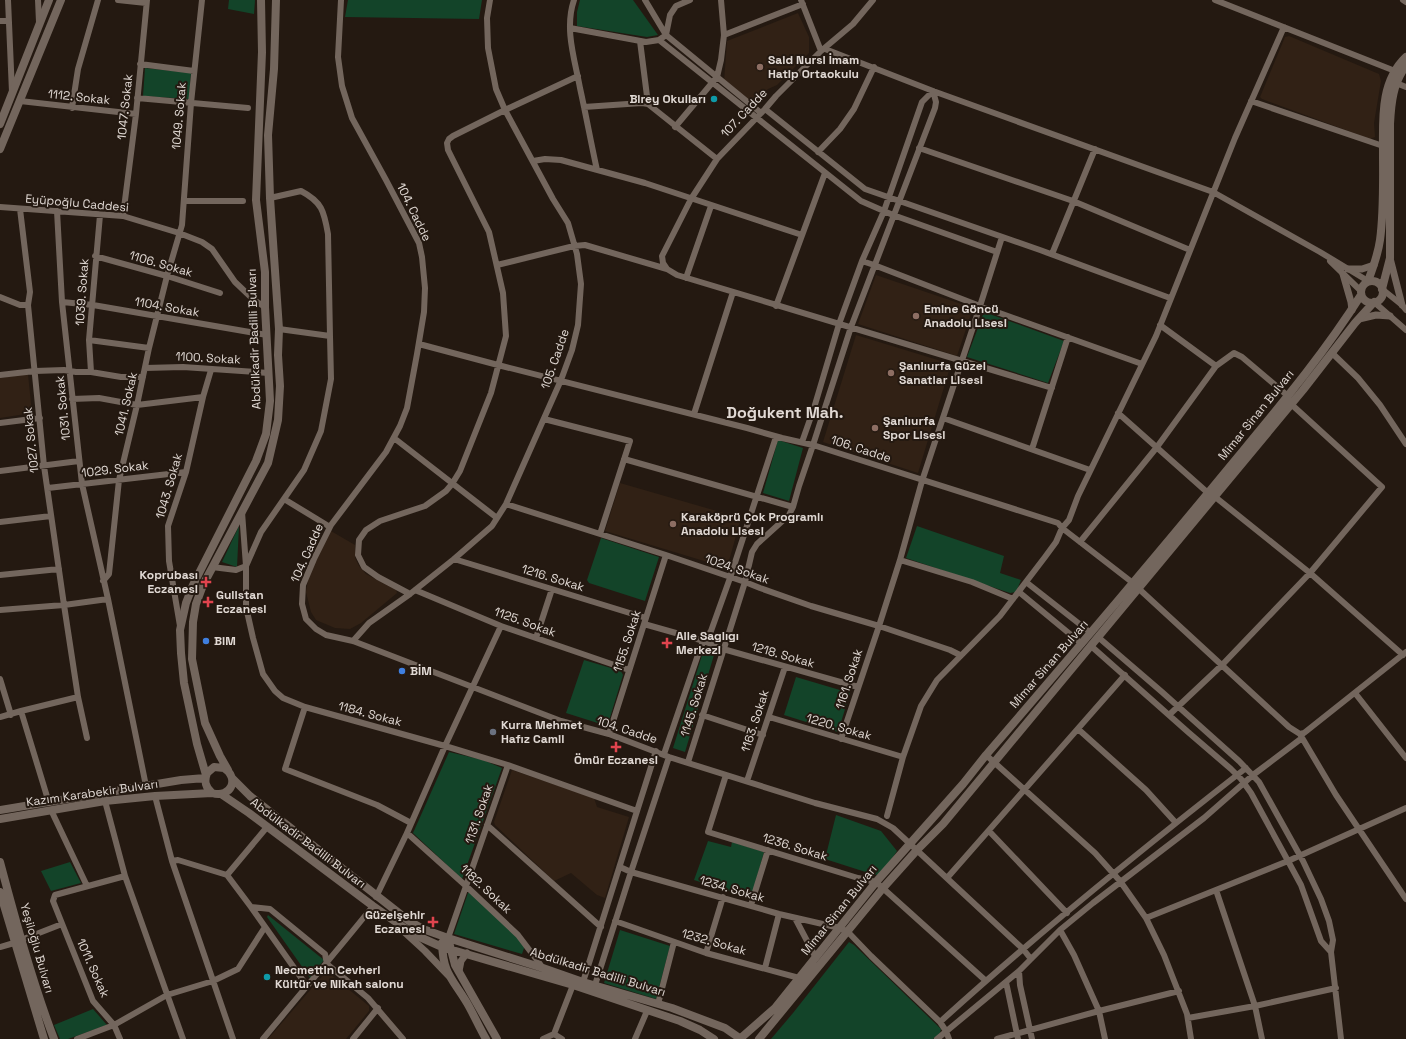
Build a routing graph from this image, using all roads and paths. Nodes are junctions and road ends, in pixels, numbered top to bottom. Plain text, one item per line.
1 (8, 0) edge
2 (38, 0) edge
3 (49, 0) edge
4 (61, 0) edge
5 (98, 0) edge
6 (118, 0) edge
7 (202, 0) edge
8 (261, 0) edge
9 (276, 0) edge
10 (341, 0) edge
11 (490, 0) edge
12 (574, 0) edge
13 (646, 0) edge
14 (690, 0) edge
15 (721, 0) edge
16 (873, 0) edge
17 (1215, 0) edge
18 (1403, 0) edge
19 (0, 1) edge
20 (146, 1) edge
21 (802, 2) edge
22 (1406, 2) edge
23 (0, 21) edge
24 (9, 21) junction
25 (39, 24) junction
26 (1284, 27) junction
27 (570, 28) junction
28 (666, 35) junction
29 (724, 35) junction
30 (659, 40) junction
31 (640, 41) junction
32 (823, 50) junction
33 (1406, 57) edge
34 (140, 64) junction
35 (1406, 66) edge
36 (874, 67) junction
37 (194, 70) junction
38 (1395, 72) junction
39 (578, 76) junction
40 (717, 77) junction
41 (712, 83) junction
42 (1396, 83) junction
43 (1406, 87) edge
44 (933, 91) junction
45 (12, 96) junction
46 (137, 98) junction
47 (20, 101) junction
48 (1251, 101) junction
49 (191, 103) junction
50 (648, 104) junction
51 (584, 107) junction
52 (72, 108) junction
53 (248, 108) dead end
54 (505, 110) junction
55 (761, 113) junction
56 (136, 114) junction
57 (0, 124) edge
58 (674, 127) junction
59 (1383, 146) junction
60 (919, 148) junction
61 (0, 149) edge
62 (1095, 149) junction
63 (818, 152) junction
64 (717, 159) junction
65 (533, 161) junction
66 (597, 170) junction
67 (825, 173) junction
68 (1213, 192) junction
69 (270, 198) junction
70 (888, 198) junction
71 (690, 199) junction
72 (243, 200) dead end
73 (184, 201) junction
74 (898, 201) junction
75 (1073, 201) junction
76 (711, 206) junction
77 (0, 207) edge
78 (20, 209) junction
79 (57, 211) junction
80 (884, 211) junction
81 (100, 215) junction
82 (893, 215) junction
83 (123, 216) junction
84 (179, 234) junction
85 (802, 235) junction
86 (1002, 237) junction
87 (574, 246) junction
88 (1190, 250) junction
89 (997, 252) junction
90 (1052, 254) junction
91 (95, 256) junction
92 (1390, 258) junction
93 (862, 261) junction
94 (497, 265) junction
95 (874, 265) junction
96 (1374, 265) junction
97 (665, 266) junction
98 (1346, 271) junction
99 (167, 276) junction
100 (686, 278) junction
101 (1368, 281) junction
102 (1382, 289) junction
103 (733, 292) junction
104 (220, 293) dead end
105 (1361, 293) junction
106 (0, 296) edge
107 (1170, 298) junction
108 (62, 302) junction
109 (1374, 302) junction
110 (92, 304) junction
111 (28, 305) junction
112 (776, 306) junction
113 (980, 306) junction
114 (265, 307) junction
115 (1404, 307) edge
116 (1352, 310) junction
117 (157, 316) junction
118 (1390, 316) junction
119 (1359, 319) junction
120 (839, 324) junction
121 (1160, 325) junction
122 (851, 327) junction
123 (278, 329) junction
124 (1406, 330) edge
125 (267, 335) junction
126 (330, 336) junction
127 (1068, 337) junction
128 (89, 340) junction
129 (419, 344) junction
130 (149, 348) junction
131 (1332, 353) junction
132 (962, 362) junction
133 (1142, 364) junction
134 (498, 365) junction
135 (1216, 366) junction
136 (145, 368) junction
137 (35, 370) junction
138 (211, 370) junction
139 (70, 371) junction
140 (91, 372) junction
141 (269, 373) junction
142 (0, 375) edge
143 (143, 377) junction
144 (561, 380) junction
145 (1052, 388) junction
146 (203, 397) junction
147 (72, 399) junction
148 (1290, 400) junction
149 (137, 405) junction
150 (1118, 413) junction
151 (694, 414) junction
152 (40, 418) junction
153 (943, 418) junction
154 (544, 420) junction
155 (0, 423) edge
156 (776, 437) junction
157 (394, 438) junction
158 (802, 442) junction
159 (1406, 444) edge
160 (813, 445) junction
161 (1157, 448) junction
162 (1032, 449) junction
163 (624, 459) junction
164 (79, 461) junction
165 (44, 466) junction
166 (1090, 470) junction
167 (0, 471) edge
168 (186, 472) junction
169 (119, 480) junction
170 (922, 481) junction
171 (82, 484) junction
172 (452, 484) junction
173 (48, 488) junction
174 (1211, 494) junction
175 (756, 497) junction
176 (284, 499) junction
177 (506, 504) junction
178 (793, 507) junction
179 (242, 512) junction
180 (51, 516) junction
181 (497, 518) junction
182 (0, 522) edge
183 (330, 528) junction
184 (1062, 528) junction
185 (600, 534) junction
186 (1080, 542) junction
187 (666, 556) junction
188 (454, 559) junction
189 (900, 560) junction
190 (246, 566) junction
191 (212, 567) junction
192 (59, 570) junction
193 (1310, 573) junction
194 (0, 575) edge
195 (730, 578) junction
196 (103, 580) junction
197 (744, 582) junction
198 (1026, 582) junction
199 (1136, 586) junction
200 (552, 589) junction
201 (412, 592) junction
202 (1019, 592) junction
203 (1013, 598) junction
204 (108, 599) junction
205 (64, 605) junction
206 (0, 610) edge
207 (645, 621) junction
208 (501, 626) junction
209 (879, 626) junction
210 (180, 630) junction
211 (1094, 635) junction
212 (536, 638) junction
213 (353, 641) junction
214 (704, 641) junction
215 (1082, 644) junction
216 (1090, 646) junction
217 (723, 649) junction
218 (1404, 653) edge
219 (960, 655) junction
220 (1222, 664) junction
221 (784, 667) junction
222 (629, 670) junction
223 (1125, 676) junction
224 (0, 679) edge
225 (473, 687) junction
226 (858, 687) junction
227 (1355, 693) junction
228 (78, 697) junction
229 (305, 707) junction
230 (1179, 707) junction
231 (21, 711) junction
232 (11, 715) junction
233 (702, 715) junction
234 (1169, 715) junction
235 (0, 717) edge
236 (768, 717) junction
237 (1078, 729) junction
238 (609, 734) junction
239 (763, 734) junction
240 (1301, 736) junction
241 (87, 738) dead end
242 (841, 739) junction
243 (445, 746) junction
244 (656, 751) junction
245 (667, 755) junction
246 (986, 755) junction
247 (903, 757) junction
248 (1406, 758) edge
249 (994, 761) junction
250 (688, 762) junction
251 (508, 765) junction
252 (1246, 768) junction
253 (228, 770) junction
254 (726, 774) junction
255 (1237, 775) junction
256 (1253, 775) junction
257 (206, 776) junction
258 (232, 778) junction
259 (747, 781) junction
260 (1244, 783) junction
261 (146, 786) junction
262 (1024, 789) junction
263 (217, 793) junction
264 (155, 796) junction
265 (104, 801) junction
266 (50, 806) junction
267 (1406, 808) edge
268 (0, 810) edge
269 (637, 811) junction
270 (887, 816) junction
271 (0, 819) edge
272 (877, 819) junction
273 (411, 823) junction
274 (1176, 823) junction
275 (486, 825) junction
276 (267, 827) junction
277 (893, 828) junction
278 (1360, 828) junction
279 (989, 831) junction
280 (407, 833) junction
281 (910, 844) junction
282 (768, 850) junction
283 (917, 850) junction
284 (1300, 855) junction
285 (172, 861) junction
286 (1288, 861) junction
287 (0, 862) edge
288 (620, 867) junction
289 (631, 872) junction
290 (1114, 874) junction
291 (227, 875) junction
292 (126, 876) junction
293 (947, 878) junction
294 (1120, 881) junction
295 (876, 882) junction
296 (87, 886) junction
297 (466, 886) junction
298 (883, 888) junction
299 (1216, 890) junction
300 (0, 892) edge
301 (376, 897) junction
302 (723, 897) junction
303 (1406, 899) edge
304 (751, 905) junction
305 (373, 906) junction
306 (251, 907) junction
307 (1067, 913) junction
308 (385, 914) junction
309 (779, 914) junction
310 (795, 918) junction
311 (1146, 918) junction
312 (615, 921) junction
313 (62, 924) junction
314 (265, 927) junction
315 (601, 928) junction
316 (844, 930) junction
317 (1060, 930) junction
318 (445, 937) junction
319 (17, 942) junction
320 (674, 942) junction
321 (0, 947) edge
322 (446, 948) junction
323 (1023, 949) junction
324 (1331, 952) junction
325 (467, 953) junction
326 (706, 953) junction
327 (816, 958) junction
328 (1031, 959) junction
329 (327, 964) junction
330 (543, 968) junction
331 (765, 968) junction
332 (459, 971) junction
333 (1019, 971) junction
334 (449, 976) junction
335 (800, 977) junction
336 (986, 980) junction
337 (213, 981) junction
338 (808, 981) junction
339 (583, 982) junction
340 (1006, 982) junction
341 (573, 985) junction
342 (307, 986) junction
343 (595, 986) junction
344 (1336, 988) junction
345 (1179, 992) junction
346 (167, 995) junction
347 (658, 1004) junction
348 (1255, 1006) junction
349 (378, 1008) junction
350 (647, 1011) junction
351 (1099, 1011) junction
352 (1188, 1018) junction
353 (940, 1022) junction
354 (114, 1025) junction
355 (1030, 1029) junction
356 (946, 1031) junction
357 (554, 1034) junction
358 (1018, 1036) edge
359 (740, 1038) edge
360 (44, 1039) edge
361 (54, 1039) edge
362 (77, 1039) edge
363 (120, 1039) edge
364 (183, 1039) edge
365 (233, 1039) edge
366 (263, 1039) edge
367 (353, 1039) edge
368 (403, 1039) edge
369 (486, 1039) edge
370 (497, 1039) edge
371 (543, 1039) edge
372 (562, 1039) edge
373 (635, 1039) edge
374 (714, 1039) edge
375 (760, 1039) edge
376 (937, 1039) edge
377 (949, 1039) edge
378 (997, 1039) edge
379 (1032, 1039) edge
380 (1105, 1039) edge
381 (1191, 1039) edge
382 (1262, 1039) edge
383 (1341, 1039) edge

1 - 19 street
1 - 24 street
2 - 25 street
3 - 25 main road
4 - 47 main road
5 - 52 street
6 - 20 street
7 - 37 street, 1049. Sokak
8 - 114 main road, Abdülkadir Badilli Bulvarı
9 - 69 main road, Abdülkadir Badilli Bulvarı
10 - 129 street, 104. Cadde
11 - 54 street, 105. Cadde
12 - 27 street
13 - 28 street
14 - 28 street
15 - 29 street
16 - 32 street, 107. Cadde
17 - 26 street
18 - 22 street
20 - 34 street, 1047. Sokak
21 - 29 street
21 - 32 street
23 - 24 street
24 - 45 street
25 - 45 main road
26 - 38 street
26 - 48 street
27 - 31 street
27 - 39 street
28 - 30 street
28 - 40 street
29 - 40 street
30 - 31 street
30 - 41 street
31 - 50 street
32 - 36 street
32 - 55 street, 107. Cadde
33 - 38 main road
34 - 37 street
34 - 46 street, 1047. Sokak
35 - 42 main road
36 - 44 street
36 - 63 street
37 - 49 street, 1049. Sokak
38 - 59 main road
39 - 51 street
39 - 54 street
40 - 41 street
40 - 55 street
41 - 55 street
41 - 58 street
42 - 43 street
42 - 92 main road
44 - 60 street
44 - 62 street
44 - 70 street
45 - 57 main road
46 - 49 street
46 - 56 street, 1047. Sokak
47 - 52 street, 1112. Sokak
47 - 61 main road
48 - 59 street
48 - 68 street
49 - 53 street
49 - 73 street, 1049. Sokak
50 - 51 street
50 - 58 street
51 - 66 street
52 - 56 street, 1112. Sokak
54 - 65 street, 105. Cadde
54 - 94 street, 1125. Sokak
55 - 63 street
55 - 64 street, 107. Cadde
55 - 67 street
56 - 83 street, 1047. Sokak
58 - 64 street
59 - 96 main road
60 - 74 street
60 - 75 street
62 - 68 street
62 - 75 street
63 - 70 street
64 - 71 street, 107. Cadde
65 - 66 street
65 - 87 street, 105. Cadde
66 - 71 street
67 - 80 street
67 - 85 street
68 - 88 street
68 - 98 street
69 - 123 main road, Abdülkadir Badilli Bulvarı
69 - 126 street
70 - 74 street
70 - 80 street
71 - 76 street
71 - 97 street, 107. Cadde
72 - 73 street
73 - 84 street, 1049. Sokak
74 - 82 street
74 - 86 street
75 - 88 street
75 - 90 street
76 - 85 street
76 - 100 street
77 - 78 street, Eyüpoğlu Caddesi
78 - 79 street, Eyüpoğlu Caddesi
78 - 111 street, 1027. Sokak
79 - 81 street, Eyüpoğlu Caddesi
79 - 108 street, 1031. Sokak
80 - 82 street
80 - 93 street
81 - 83 street, Eyüpoğlu Caddesi
81 - 91 street, 1039. Sokak
82 - 89 street
82 - 95 street
83 - 84 street, Eyüpoğlu Caddesi
84 - 99 street, 1041. Sokak
84 - 114 street, Eyüpoğlu Caddesi
85 - 112 street
86 - 89 street, 1161. Sokak
86 - 90 street
87 - 94 street
87 - 97 street
87 - 144 street, 105. Cadde
88 - 107 street
89 - 113 street, 1161. Sokak
90 - 107 street
91 - 99 street, 1106. Sokak
91 - 110 street, 1039. Sokak
92 - 102 main road
92 - 115 street
93 - 95 street
93 - 120 street
94 - 134 street, 1125. Sokak
95 - 113 street
95 - 122 street
96 - 98 street
96 - 101 main road
97 - 100 street
98 - 101 street
98 - 105 street
98 - 116 street
99 - 104 street, 1106. Sokak
99 - 117 street, 1041. Sokak
100 - 103 street
101 - 102 main road
101 - 105 main road
102 - 109 main road
102 - 115 street
103 - 112 street
103 - 151 street
105 - 109 main road
105 - 116 main road, Mimar Sinan Bulvarı
106 - 111 street
107 - 121 street
108 - 110 street, 1104. Sokak
108 - 139 street, 1031. Sokak
109 - 118 street
109 - 119 main road, Mimar Sinan Bulvarı
110 - 117 street, 1104. Sokak
110 - 128 street, 1039. Sokak
111 - 137 street, 1027. Sokak
112 - 120 street
113 - 127 street
113 - 132 street, 1161. Sokak
114 - 125 main road, Abdülkadir Badilli Bulvarı
116 - 148 main road, Mimar Sinan Bulvarı
117 - 125 street, 1104. Sokak
117 - 130 street, 1041. Sokak
118 - 119 street
118 - 124 street
119 - 131 main road, Mimar Sinan Bulvarı
120 - 122 street
120 - 158 street
121 - 133 street
121 - 135 street
122 - 132 street
122 - 160 street
123 - 126 street
123 - 179 main road, Abdülkadir Badilli Bulvarı
125 - 141 main road, Abdülkadir Badilli Bulvarı
126 - 176 street
127 - 133 street
127 - 145 street
128 - 130 street
128 - 140 street, 1039. Sokak
129 - 134 street, 106. Cadde
129 - 157 street, 104. Cadde
130 - 136 street, 1041. Sokak
131 - 148 main road, Mimar Sinan Bulvarı
131 - 159 street
132 - 145 street
132 - 153 street, 1161. Sokak
133 - 150 street
134 - 144 street, 106. Cadde
134 - 172 street, 1125. Sokak
135 - 148 street
135 - 161 street
136 - 138 street, 1100. Sokak
136 - 143 street, 1041. Sokak
137 - 139 street
137 - 142 street
137 - 152 street, 1027. Sokak
138 - 141 street, 1100. Sokak
138 - 146 street, 1043. Sokak
139 - 140 street
139 - 147 street, 1031. Sokak
140 - 143 street
141 - 210 main road, Abdülkadir Badilli Bulvarı
143 - 149 street, 1041. Sokak
144 - 151 street, 106. Cadde
144 - 154 street, 105. Cadde
145 - 162 street
146 - 149 street
146 - 168 street, 1043. Sokak
147 - 149 street
147 - 164 street, 1031. Sokak
148 - 174 main road, Mimar Sinan Bulvarı
148 - 193 street
149 - 169 street, 1041. Sokak
150 - 161 street
150 - 166 street
151 - 156 street, 106. Cadde
152 - 155 street
152 - 165 street, 1027. Sokak
153 - 162 street
153 - 170 street, 1161. Sokak
154 - 163 street
154 - 177 street, 105. Cadde
156 - 158 street, 106. Cadde
156 - 175 street
157 - 172 street
157 - 183 street, 104. Cadde
158 - 160 street, 106. Cadde
160 - 170 street, 106. Cadde
160 - 178 street
161 - 174 street
161 - 186 street
162 - 166 street
163 - 175 street
163 - 185 street
164 - 165 street
164 - 171 street, 1031. Sokak
165 - 167 street
165 - 173 street, 1027. Sokak
166 - 184 street
168 - 169 street, 1029. Sokak
168 - 210 street, 1043. Sokak
169 - 171 street, 1029. Sokak
169 - 196 street, 1041. Sokak
170 - 184 street, 106. Cadde
170 - 189 street, 1161. Sokak
171 - 173 street, 1029. Sokak
171 - 196 street, 1031. Sokak
172 - 181 street
172 - 201 street, 1125. Sokak
173 - 180 street, 1027. Sokak
174 - 193 street
174 - 199 main road, Mimar Sinan Bulvarı
175 - 178 street
175 - 195 street
176 - 183 street
176 - 190 street
177 - 181 street, 105. Cadde
177 - 185 street, 1024. Sokak
178 - 197 street, 1145. Sokak
179 - 190 street, 1184. Sokak
179 - 191 main road, Abdülkadir Badilli Bulvarı
180 - 182 street
180 - 192 street, 1027. Sokak
181 - 188 street, 105. Cadde
183 - 213 street, 104. Cadde
184 - 186 street, 106. Cadde
184 - 198 street
185 - 187 street, 1024. Sokak
186 - 199 street, 106. Cadde
187 - 195 street, 1024. Sokak
187 - 207 street, 1155. Sokak
188 - 200 street, 1216. Sokak
188 - 201 street, 105. Cadde
189 - 203 street
189 - 209 street, 1161. Sokak
190 - 191 street
190 - 229 street, 1184. Sokak
191 - 253 main road, Abdülkadir Badilli Bulvarı
192 - 194 street
192 - 205 street, 1027. Sokak
193 - 218 street
193 - 220 street
195 - 197 street, 1024. Sokak
195 - 214 street
196 - 204 street, 1031. Sokak
197 - 209 street, 1024. Sokak
197 - 217 street, 1145. Sokak
198 - 202 street
198 - 211 street
199 - 211 main road, Mimar Sinan Bulvarı
199 - 220 street, 106. Cadde
200 - 207 street, 1216. Sokak
200 - 212 street
201 - 208 street, 1125. Sokak
201 - 213 street, 105. Cadde
202 - 203 street
202 - 215 street
203 - 219 street
204 - 205 street
204 - 261 street, 1031. Sokak
205 - 206 street
205 - 228 street, 1027. Sokak
207 - 214 street, 1216. Sokak
207 - 222 street, 1155. Sokak
208 - 212 street, 1125. Sokak
208 - 225 street
209 - 219 street, 1024. Sokak
209 - 226 street, 1161. Sokak
210 - 257 main road, Abdülkadir Badilli Bulvarı
211 - 215 main road, Mimar Sinan Bulvarı
211 - 216 main road, Mimar Sinan Bulvarı
211 - 230 street
212 - 222 street, 1125. Sokak
213 - 225 street, 104. Cadde
214 - 217 street, 1218. Sokak
214 - 245 street
215 - 246 main road, Mimar Sinan Bulvarı
216 - 223 street
216 - 249 main road, Mimar Sinan Bulvarı
217 - 221 street, 1218. Sokak
217 - 233 street, 1145. Sokak
218 - 227 street
219 - 247 street
220 - 230 street
220 - 240 street, 106. Cadde
221 - 226 street, 1218. Sokak
221 - 236 street, 1163. Sokak
222 - 238 street, 1155. Sokak
223 - 234 street
223 - 237 street
224 - 232 street
225 - 238 street, 104. Cadde
225 - 243 street
226 - 242 street, 1161. Sokak
227 - 240 street
227 - 248 street
228 - 231 street
228 - 241 street, 1027. Sokak
229 - 243 street, 1184. Sokak
229 - 273 street
230 - 234 street
230 - 252 street
231 - 232 street
231 - 266 street
232 - 235 street
233 - 239 street
233 - 250 street, 1145. Sokak
234 - 255 street
236 - 239 street, 1163. Sokak
236 - 242 street, 1220. Sokak
237 - 262 street
237 - 274 street
238 - 244 street, 104. Cadde
239 - 259 street, 1163. Sokak
240 - 256 street
240 - 278 street
242 - 247 street, 1220. Sokak
243 - 251 street, 1184. Sokak
243 - 273 street
244 - 245 street, 104. Cadde
244 - 269 street
245 - 250 street, 104. Cadde
245 - 289 street
246 - 249 street
246 - 281 main road, Mimar Sinan Bulvarı
247 - 270 street
249 - 262 street
249 - 283 main road, Mimar Sinan Bulvarı
250 - 254 street, 104. Cadde
251 - 269 street, 1184. Sokak
251 - 275 street, 1131. Sokak
252 - 255 street
252 - 256 street
253 - 257 main road
253 - 258 main road
254 - 259 street, 104. Cadde
254 - 282 street, 1236. Sokak
255 - 260 street
255 - 274 street
256 - 260 street
256 - 284 street
257 - 261 main road, Kazım Karabekir Bulvarı
257 - 263 main road
258 - 263 main road
258 - 301 main road, Abdülkadir Badilli Bulvarı
259 - 272 street, 104. Cadde
260 - 286 street
260 - 294 street
261 - 266 main road, Kazım Karabekir Bulvarı
262 - 279 street
262 - 290 street
263 - 264 main road, Kazım Karabekir Bulvarı
263 - 276 main road, Abdülkadir Badilli Bulvarı
264 - 265 main road, Kazım Karabekir Bulvarı
264 - 285 street
265 - 266 main road, Kazım Karabekir Bulvarı
265 - 292 street
266 - 268 main road, Kazım Karabekir Bulvarı
266 - 271 main road, Kazım Karabekir Bulvarı
266 - 296 street
267 - 278 street
269 - 288 street
270 - 272 street
270 - 277 street
272 - 277 street, 104. Cadde
273 - 280 street
274 - 290 street
275 - 297 street, 1131. Sokak
275 - 315 street
276 - 291 street
276 - 305 main road, Abdülkadir Badilli Bulvarı
277 - 281 street, 104. Cadde
278 - 284 street
278 - 303 street
279 - 293 street
279 - 307 street
280 - 297 street, 1182. Sokak
280 - 301 street
281 - 283 street, 104. Cadde
281 - 295 main road, Mimar Sinan Bulvarı
282 - 295 street, 1236. Sokak
282 - 304 street
283 - 293 street, 104. Cadde
283 - 298 main road, Mimar Sinan Bulvarı
284 - 286 street
284 - 324 street
285 - 291 street
285 - 337 street
286 - 299 street
286 - 324 street
287 - 319 main road, Yeşiloğlu Bulvarı
288 - 289 street, 1234. Sokak
288 - 315 street
289 - 302 street, 1234. Sokak
289 - 312 street
290 - 294 street
290 - 307 street
291 - 306 street
292 - 296 street
292 - 346 street
293 - 323 street, 104. Cadde
294 - 311 street
294 - 317 street
295 - 298 street
295 - 316 main road, Mimar Sinan Bulvarı
296 - 313 street, 1011. Sokak
297 - 318 street, 1131. Sokak
297 - 330 street, 1182. Sokak
298 - 316 main road, Mimar Sinan Bulvarı
298 - 336 street
299 - 311 street
299 - 348 street
300 - 319 main road, Yeşiloğlu Bulvarı
301 - 318 main road, Abdülkadir Badilli Bulvarı
302 - 304 street, 1234. Sokak
302 - 326 street
304 - 309 street, 1234. Sokak
305 - 308 main road, Abdülkadir Badilli Bulvarı
305 - 329 street
306 - 314 street
306 - 329 street
307 - 323 street
308 - 322 main road, Abdülkadir Badilli Bulvarı
308 - 334 street
309 - 310 street, 1234. Sokak
309 - 331 street
310 - 316 street, 1234. Sokak
310 - 327 street
311 - 345 street
312 - 320 street, 1232. Sokak
312 - 343 street
313 - 319 street
313 - 354 street, 1011. Sokak
314 - 337 street
314 - 342 street
315 - 339 street
316 - 327 main road, Mimar Sinan Bulvarı
316 - 338 main road, Mimar Sinan Bulvarı
316 - 353 street
317 - 328 street
317 - 351 street
318 - 322 main road
318 - 330 main road, Abdülkadir Badilli Bulvarı
319 - 321 street
319 - 360 main road, Yeşiloğlu Bulvarı
319 - 361 main road, Yeşiloğlu Bulvarı
320 - 326 street, 1232. Sokak
320 - 347 street
322 - 325 main road, Abdülkadir Badilli Bulvarı
322 - 332 main road
322 - 334 main road
323 - 328 street, 104. Cadde
323 - 336 street
324 - 344 street
325 - 332 street
325 - 341 main road, Abdülkadir Badilli Bulvarı
326 - 331 street, 1232. Sokak
327 - 335 main road, Mimar Sinan Bulvarı
328 - 333 street
329 - 342 street
329 - 349 street
330 - 339 main road, Abdülkadir Badilli Bulvarı
331 - 335 street, 1232. Sokak
332 - 370 main road
333 - 340 street
333 - 355 street
334 - 369 main road
335 - 338 street, 1232. Sokak
335 - 359 main road, Mimar Sinan Bulvarı
336 - 353 street
337 - 346 street
337 - 365 street
338 - 375 main road, Mimar Sinan Bulvarı
339 - 343 main road, Abdülkadir Badilli Bulvarı
340 - 356 street
340 - 358 street
341 - 350 main road, Abdülkadir Badilli Bulvarı
341 - 357 street
342 - 366 street
343 - 347 main road, Abdülkadir Badilli Bulvarı
344 - 348 street
344 - 383 street
345 - 351 street
345 - 352 street
346 - 354 street
346 - 364 street
347 - 359 main road, Abdülkadir Badilli Bulvarı
348 - 352 street
348 - 382 street
349 - 367 street
349 - 368 street
350 - 373 street
350 - 374 main road, Abdülkadir Badilli Bulvarı
351 - 355 street
351 - 380 street
352 - 381 street
353 - 356 street
354 - 362 street
354 - 363 street, 1011. Sokak
355 - 358 street
355 - 379 street
356 - 376 street
356 - 377 street
357 - 371 street
357 - 372 street
358 - 378 street

